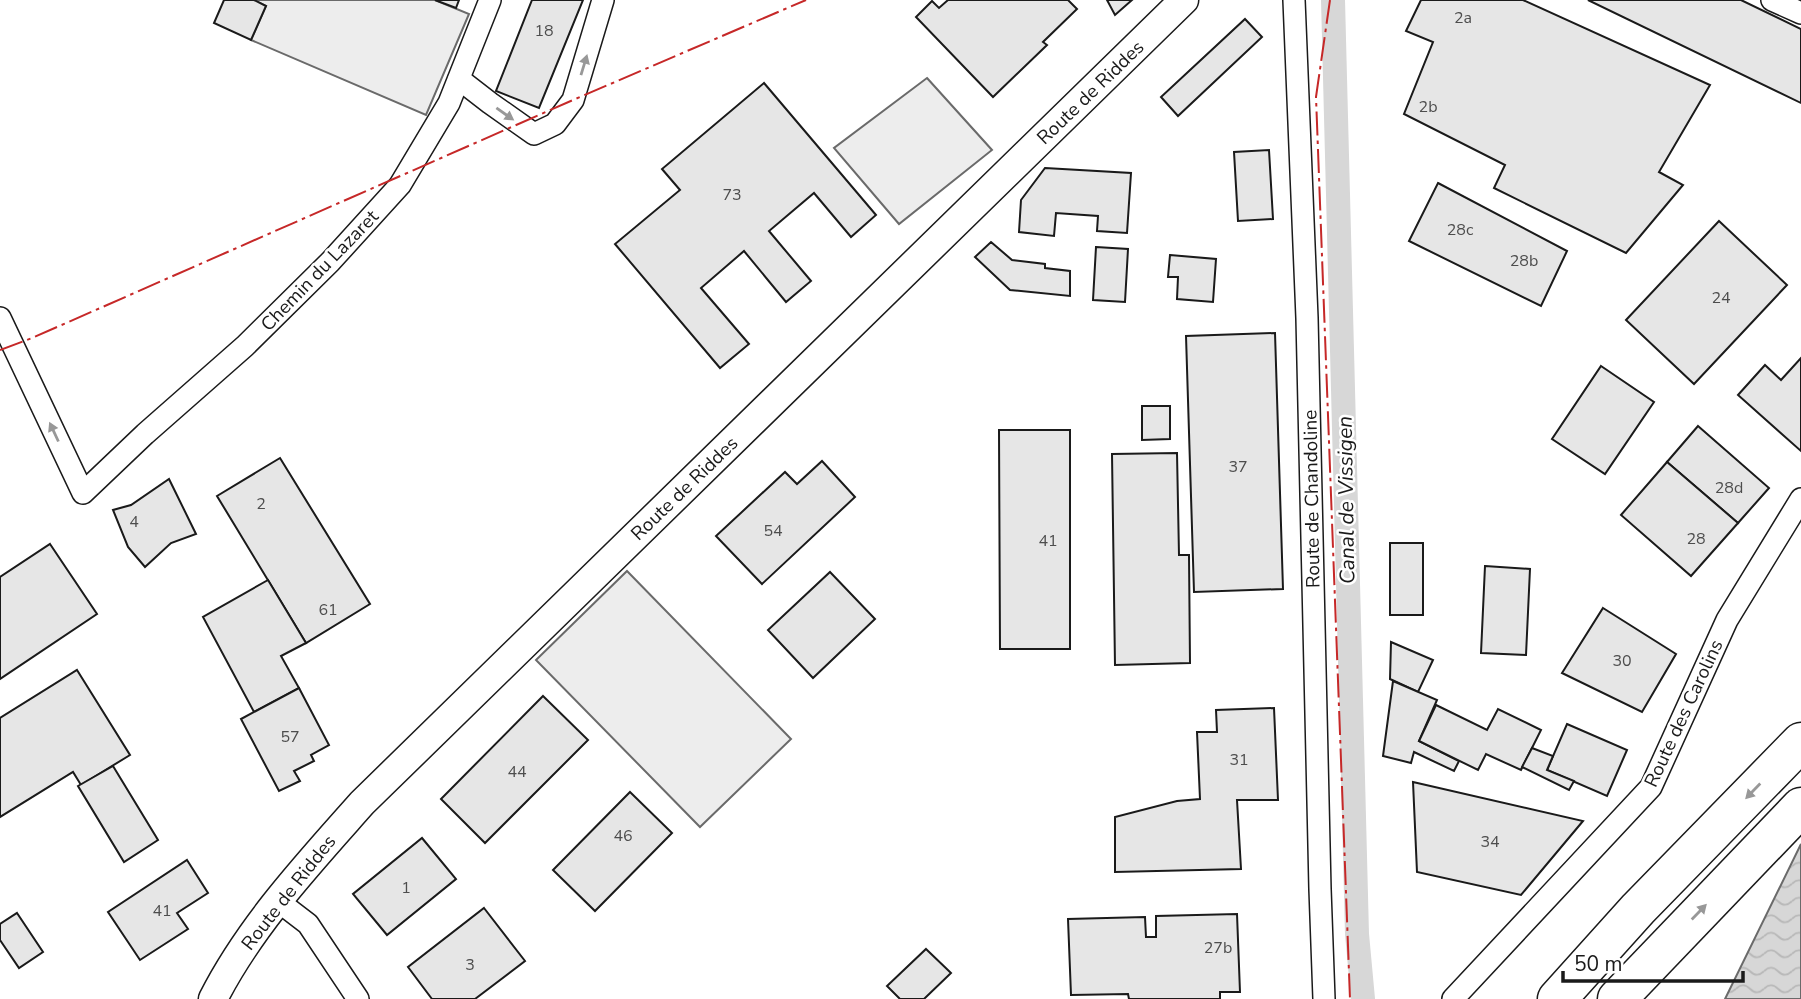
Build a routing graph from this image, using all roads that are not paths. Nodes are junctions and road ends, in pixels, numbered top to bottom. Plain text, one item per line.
1 (491, 0) edge
2 (603, 0) edge
3 (1184, 0) edge
4 (1294, 0) edge
5 (1772, 0) edge
6 (1801, 13) edge
7 (459, 79) junction
8 (0, 318) edge
9 (1801, 499) edge
10 (1801, 743) edge
11 (1801, 807) edge
12 (278, 901) junction
13 (213, 999) edge
14 (358, 999) edge
15 (1324, 999) edge
16 (1453, 999) edge
17 (1557, 999) edge
18 (1617, 999) edge

1 - 7 street, Chemin du Lazaret
7 -> 2 street
3 - 12 street, Route de Riddes
4 - 15 street, Route de Chandoline
5 - 6 street
7 -> 8 street, Chemin du Lazaret
9 - 16 street, Route des Carolins
10 -> 17 highway
18 -> 11 highway
12 - 13 street, Route de Riddes
12 - 14 street

